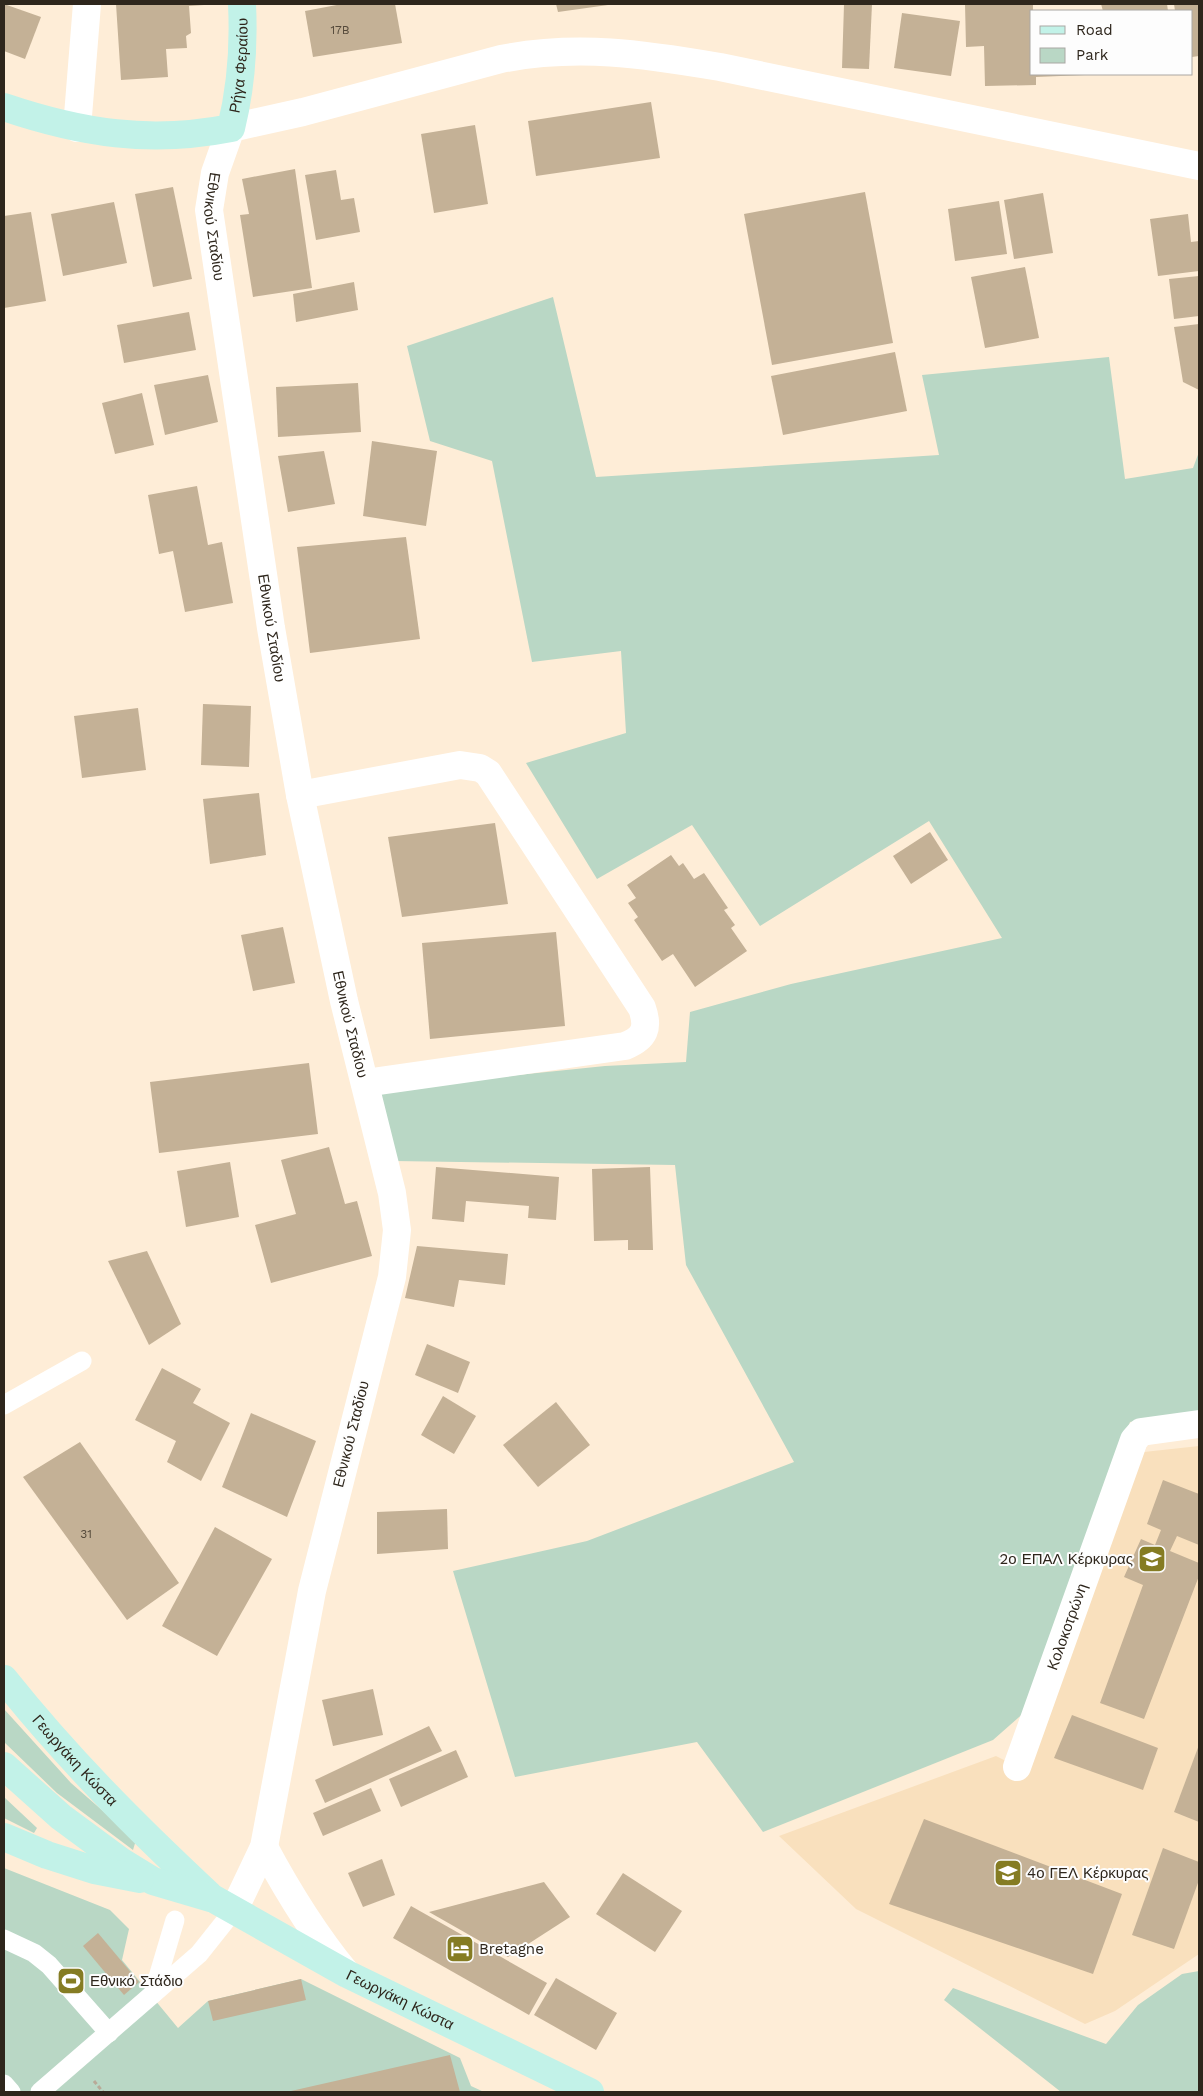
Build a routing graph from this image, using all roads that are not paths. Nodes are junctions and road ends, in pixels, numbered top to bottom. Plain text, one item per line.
1 (87, 4) edge
2 (242, 4) edge
3 (4, 107) edge
4 (76, 128) junction
5 (231, 128) junction
6 (1199, 166) edge
7 (300, 795) junction
8 (365, 1084) junction
9 (82, 1362) dead end
10 (4, 1405) edge
11 (1199, 1424) edge
12 (4, 1679) edge
13 (4, 1766) edge
14 (1018, 1767) dead end
15 (4, 1837) edge
16 (264, 1847) junction
17 (153, 1881) junction
18 (224, 1905) junction
19 (175, 1920) dead end
20 (4, 1939) edge
21 (347, 1974) junction
22 (152, 1995) junction
23 (110, 2033) junction
24 (4, 2084) edge
25 (12, 2092) edge
26 (40, 2092) edge
27 (590, 2092) edge

1 - 4 street
2 - 5 main road, Ρήγα Φεραίου
3 - 4 main road
4 - 5 main road
5 - 6 street
5 - 7 street, Εθνικού Σταδίου
7 - 8 street, Εθνικού Σταδίου
7 - 8 street
8 - 16 street, Εθνικού Σταδίου
9 - 10 lane
11 - 14 street, Κολοκοτρώνη
12 - 18 main road, Γεωργάκη Κώστα
13 - 17 main road, Γεωργάκη Κώστα
15 - 17 main road
16 - 18 street, Εθνικού Σταδίου
16 - 21 street
17 - 18 main road, Γεωργάκη Κώστα
18 - 21 main road, Γεωργάκη Κώστα
18 - 22 lane
19 - 22 lane
20 - 23 lane
21 - 27 main road, Γεωργάκη Κώστα
22 - 23 lane
23 - 26 lane
24 - 25 lane

